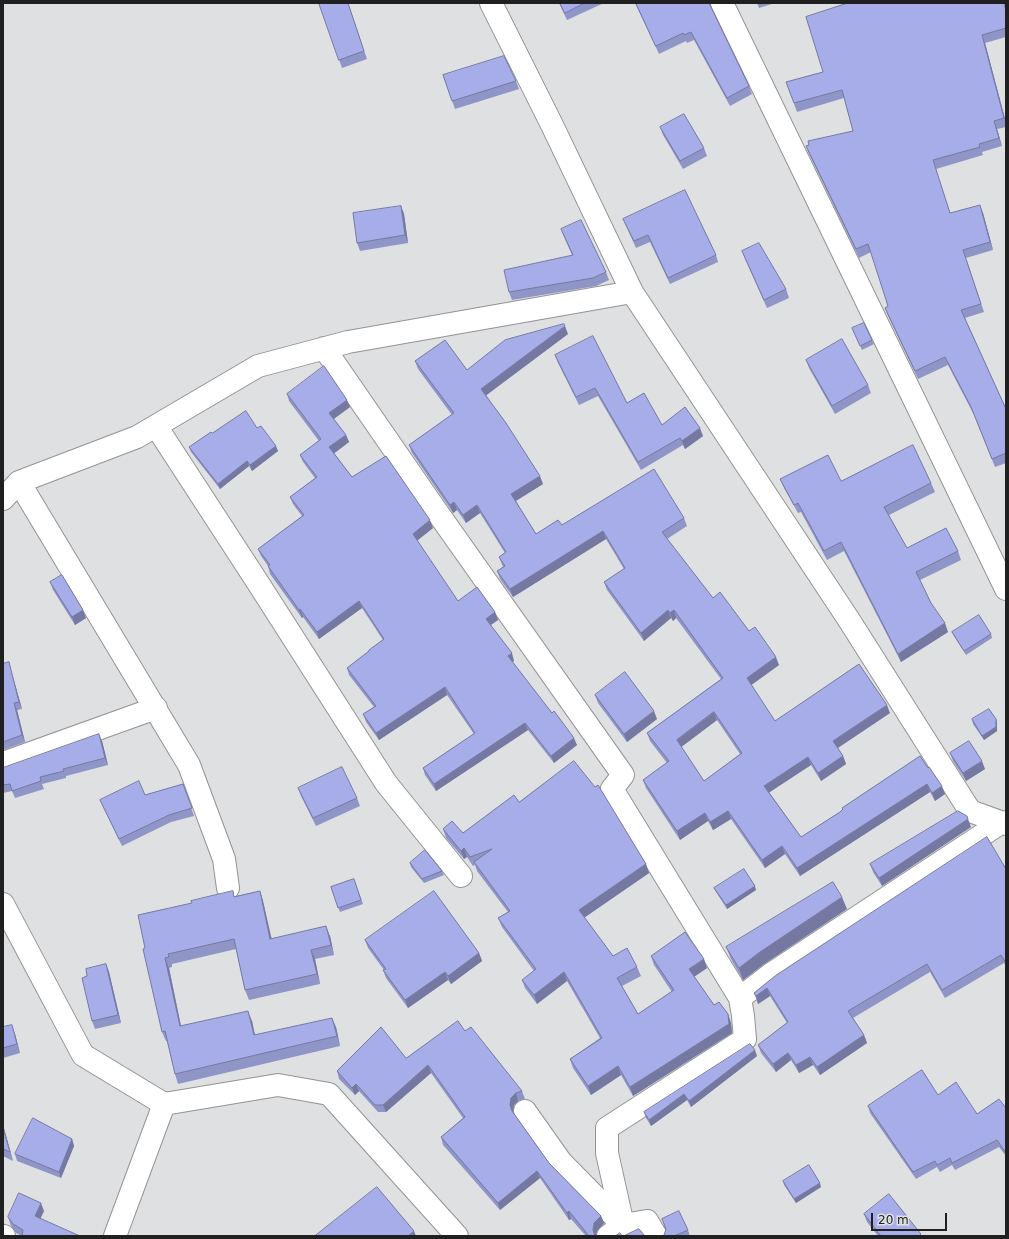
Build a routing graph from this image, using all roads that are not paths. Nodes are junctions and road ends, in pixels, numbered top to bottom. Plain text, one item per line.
1 (491, 3) edge
2 (722, 3) edge
3 (632, 292) junction
4 (324, 348) junction
5 (156, 426) junction
6 (19, 482) junction
7 (3, 499) edge
8 (1006, 589) edge
9 (156, 708) junction
10 (3, 763) edge
11 (1004, 823) edge
12 (461, 876) dead end
13 (228, 888) dead end
14 (3, 904) edge
15 (740, 998) junction
16 (164, 1104) junction
17 (525, 1111) dead end
18 (615, 1230) edge
19 (115, 1236) edge
20 (457, 1236) edge
21 (656, 1236) edge

1 - 3 street
2 - 8 street
3 - 4 street
3 - 11 street
4 - 5 street
4 - 15 street
5 - 6 street
5 - 12 street
6 - 7 street
6 - 9 street
9 - 10 street
9 - 13 street
11 - 15 street
14 - 16 street
15 - 18 street
16 - 19 street
16 - 20 street
17 - 18 street
18 - 21 street

